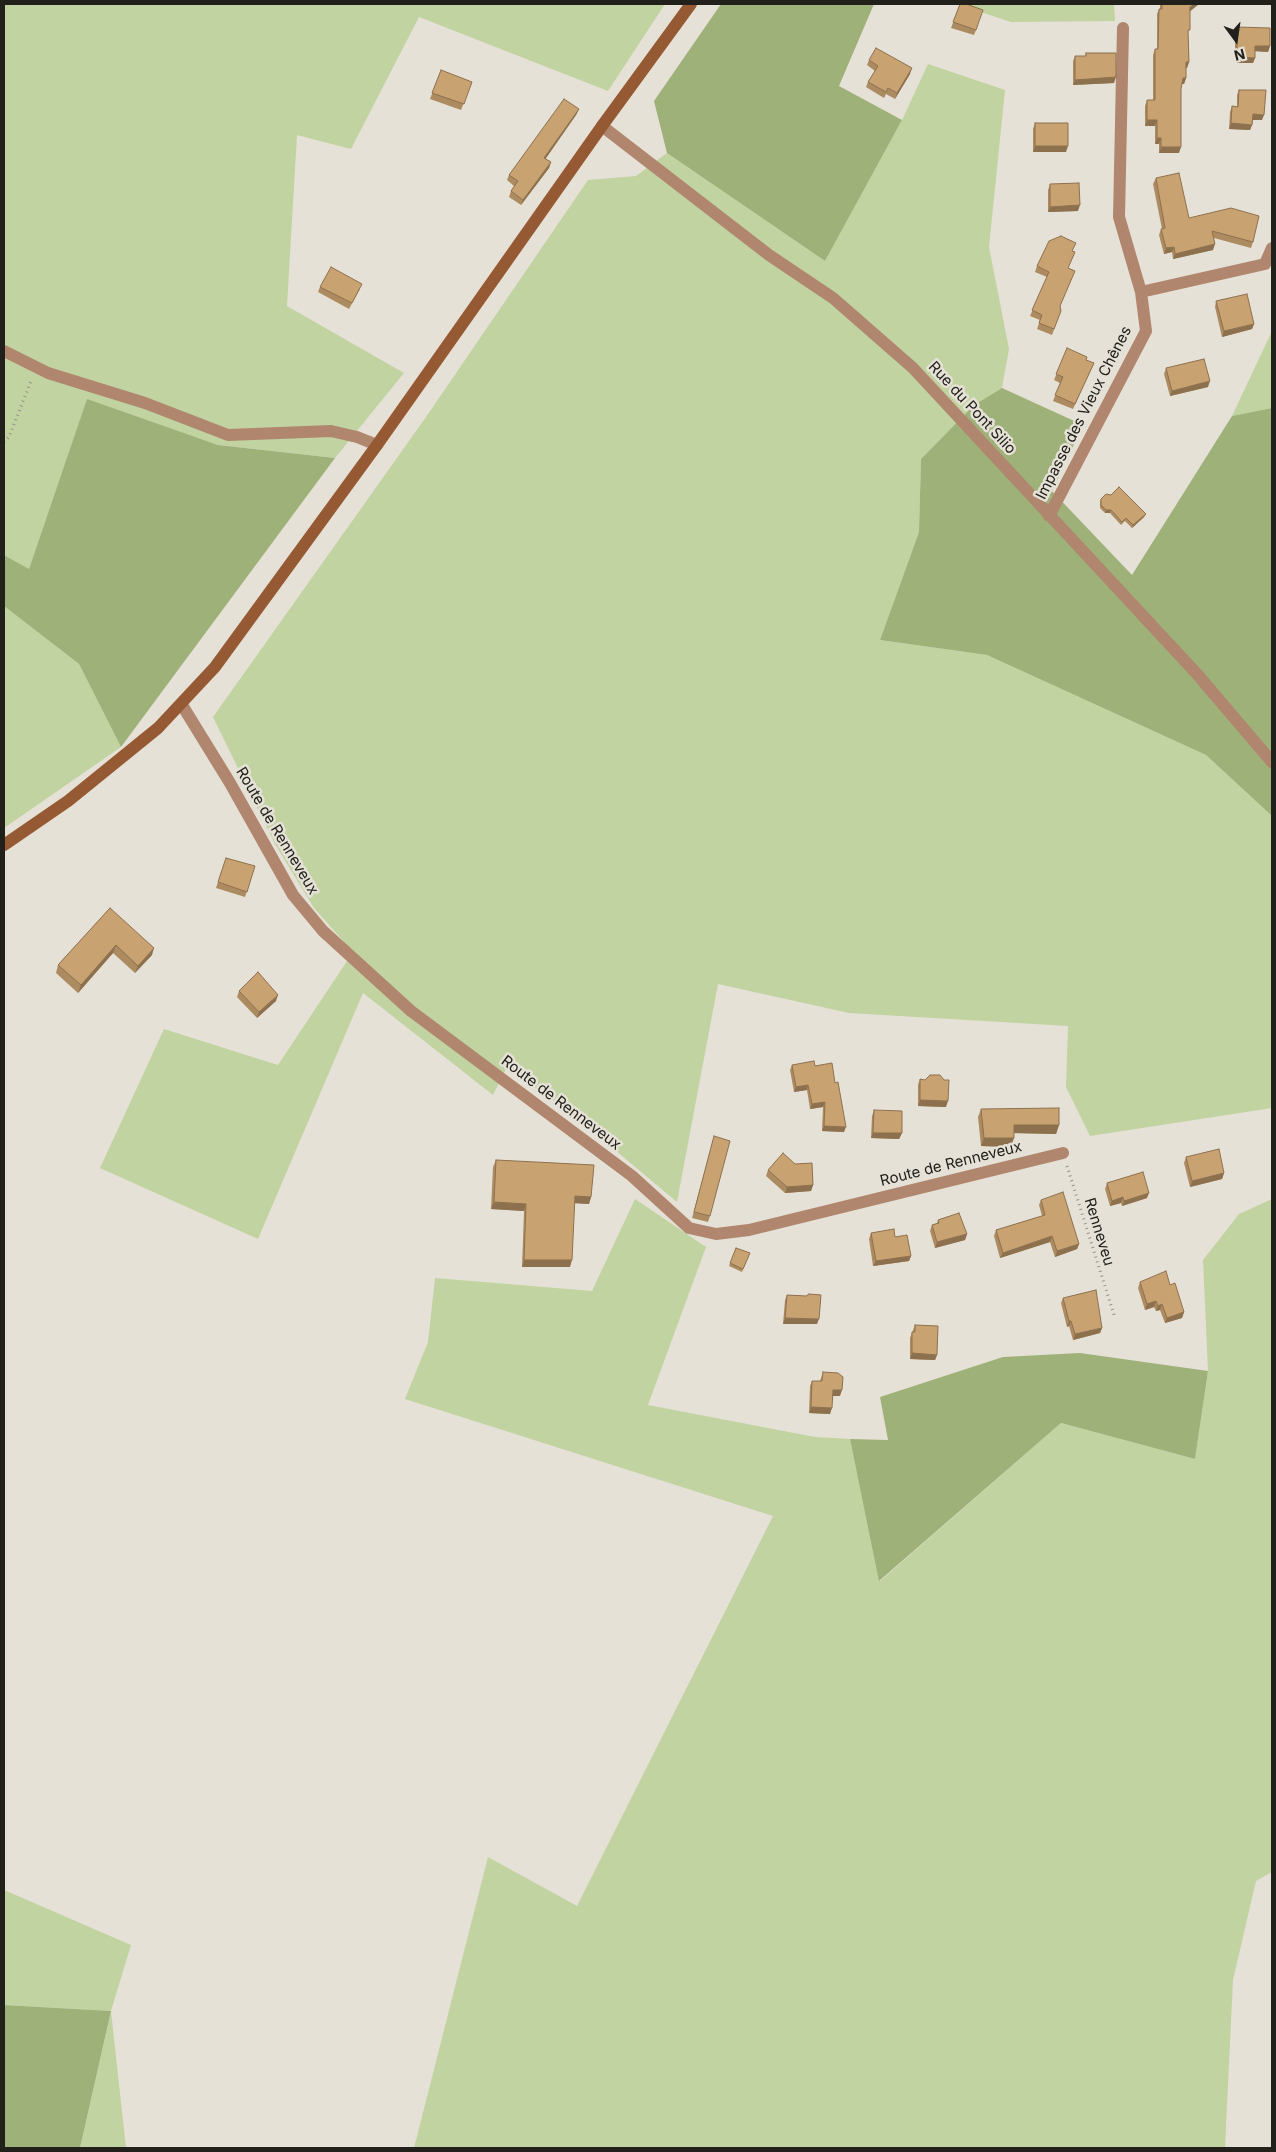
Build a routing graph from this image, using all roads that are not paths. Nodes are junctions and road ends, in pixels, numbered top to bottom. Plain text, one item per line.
1 (682, 4) edge
2 (691, 4) edge
3 (1123, 28) dead end
4 (647, 62) junction
5 (602, 126) junction
6 (1272, 248) edge
7 (1141, 292) junction
8 (4, 351) edge
9 (377, 446) junction
10 (1049, 516) junction
11 (182, 705) junction
12 (1272, 762) edge
13 (4, 845) edge
14 (1063, 1153) road end

1 - 4 main road
2 - 4 main road
3 - 7 street, Impasse des Vieux Chênes
4 - 5 main road
5 - 9 main road
5 - 10 street, Rue du Pont Silio
6 - 7 street
7 - 10 street, Impasse des Vieux Chênes
8 - 9 street
9 - 11 main road
10 - 12 street, Rue du Pont Silio
11 - 13 main road
11 - 14 street, Route de Renneveux

